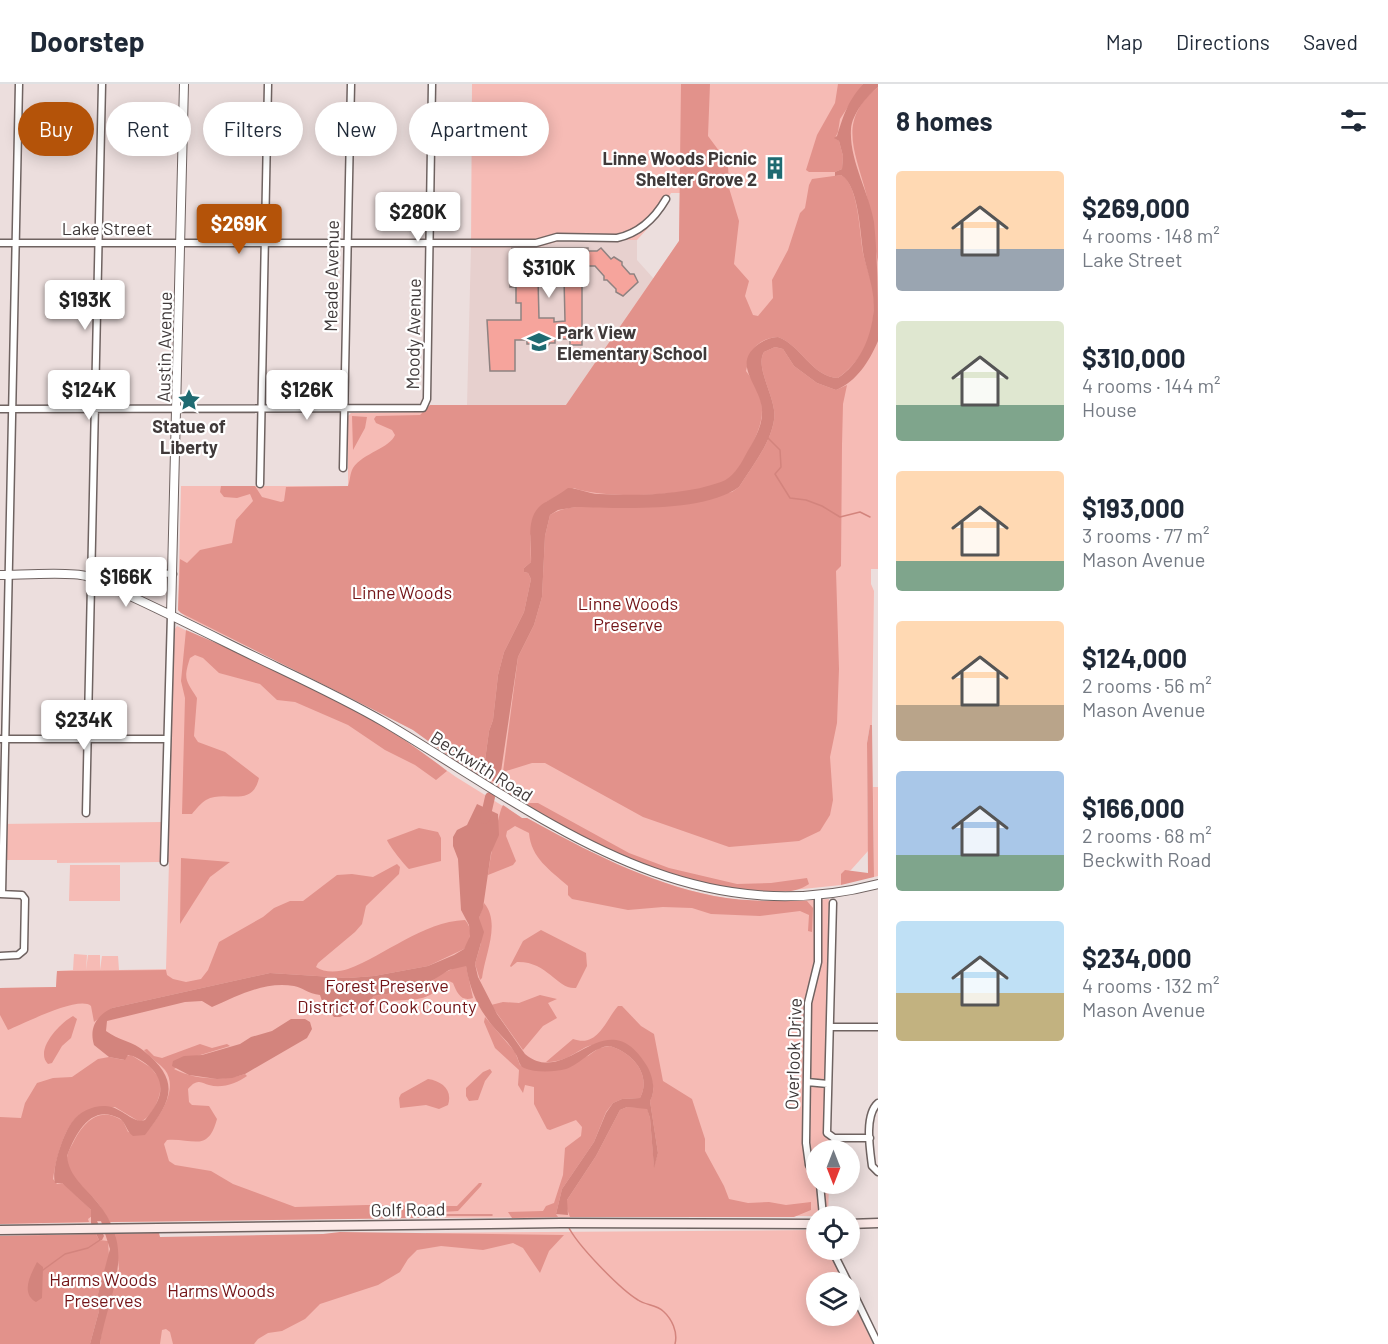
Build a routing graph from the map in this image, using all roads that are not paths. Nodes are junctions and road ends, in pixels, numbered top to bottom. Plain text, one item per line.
1 (19, 84) edge
2 (102, 84) edge
3 (184, 84) edge
4 (268, 84) edge
5 (351, 84) edge
6 (432, 84) edge
7 (666, 199) dead end
8 (0, 243) edge
9 (15, 243) junction
10 (99, 243) junction
11 (181, 243) junction
12 (264, 243) junction
13 (347, 243) junction
14 (430, 243) junction
15 (177, 408) junction
16 (0, 409) edge
17 (12, 409) junction
18 (95, 409) junction
19 (261, 409) junction
20 (344, 409) junction
21 (343, 468) dead end
22 (260, 484) dead end
23 (92, 574) junction
24 (173, 574) junction
25 (4, 575) edge
26 (171, 615) junction
27 (3, 739) edge
28 (88, 739) junction
29 (167, 739) junction
30 (86, 813) dead end
31 (164, 862) dead end
32 (878, 884) edge
33 (1, 894) edge
34 (818, 895) junction
35 (832, 903) dead end
36 (0, 956) edge
37 (830, 1027) junction
38 (878, 1027) edge
39 (807, 1082) junction
40 (828, 1084) junction
41 (878, 1103) edge
42 (870, 1138) junction
43 (807, 1140) edge
44 (878, 1172) edge
45 (878, 1223) edge
46 (806, 1224) edge
47 (860, 1224) edge
48 (0, 1230) edge
49 (860, 1304) edge
50 (875, 1333) edge
51 (878, 1344) edge

1 - 9 street
2 - 10 street
3 - 11 street, Austin Avenue
4 - 12 street
5 - 13 street, Meade Avenue
6 - 14 street, Moody Avenue
7 - 14 street, Lake Street
8 - 9 street, Lake Street
9 - 10 street, Lake Street
9 - 17 street
10 - 11 street, Lake Street
10 - 18 street
11 - 12 street, Lake Street
11 - 15 street, Austin Avenue
12 - 13 street, Lake Street
12 - 19 street
13 - 14 street, Lake Street
13 - 20 street, Meade Avenue
14 - 20 street, Moody Avenue
15 - 18 street
15 - 19 street
15 - 24 street, Austin Avenue
16 - 17 street
17 - 18 street
17 - 25 street
18 - 23 street
19 - 20 street
19 - 22 street
20 - 21 street, Meade Avenue
23 - 24 street
23 - 25 street, Beckwith Road
23 - 26 street, Beckwith Road
23 - 28 street
24 - 26 street, Austin Avenue
25 - 27 street
26 - 29 street, Austin Avenue
26 - 34 street, Beckwith Road
27 - 28 street
27 - 33 street
28 - 29 street
28 - 30 street
29 - 31 street, Austin Avenue
32 - 34 street, Beckwith Road
33 - 36 street
34 - 39 street, Overlook Drive
35 - 37 street
37 - 38 street
37 - 40 street
39 - 40 street
39 - 43 street, Overlook Drive
40 - 42 street
41 - 42 street
42 - 44 street
45 - 47 main road
46 - 48 main road, Golf Road
49 - 50 street
50 - 51 street

